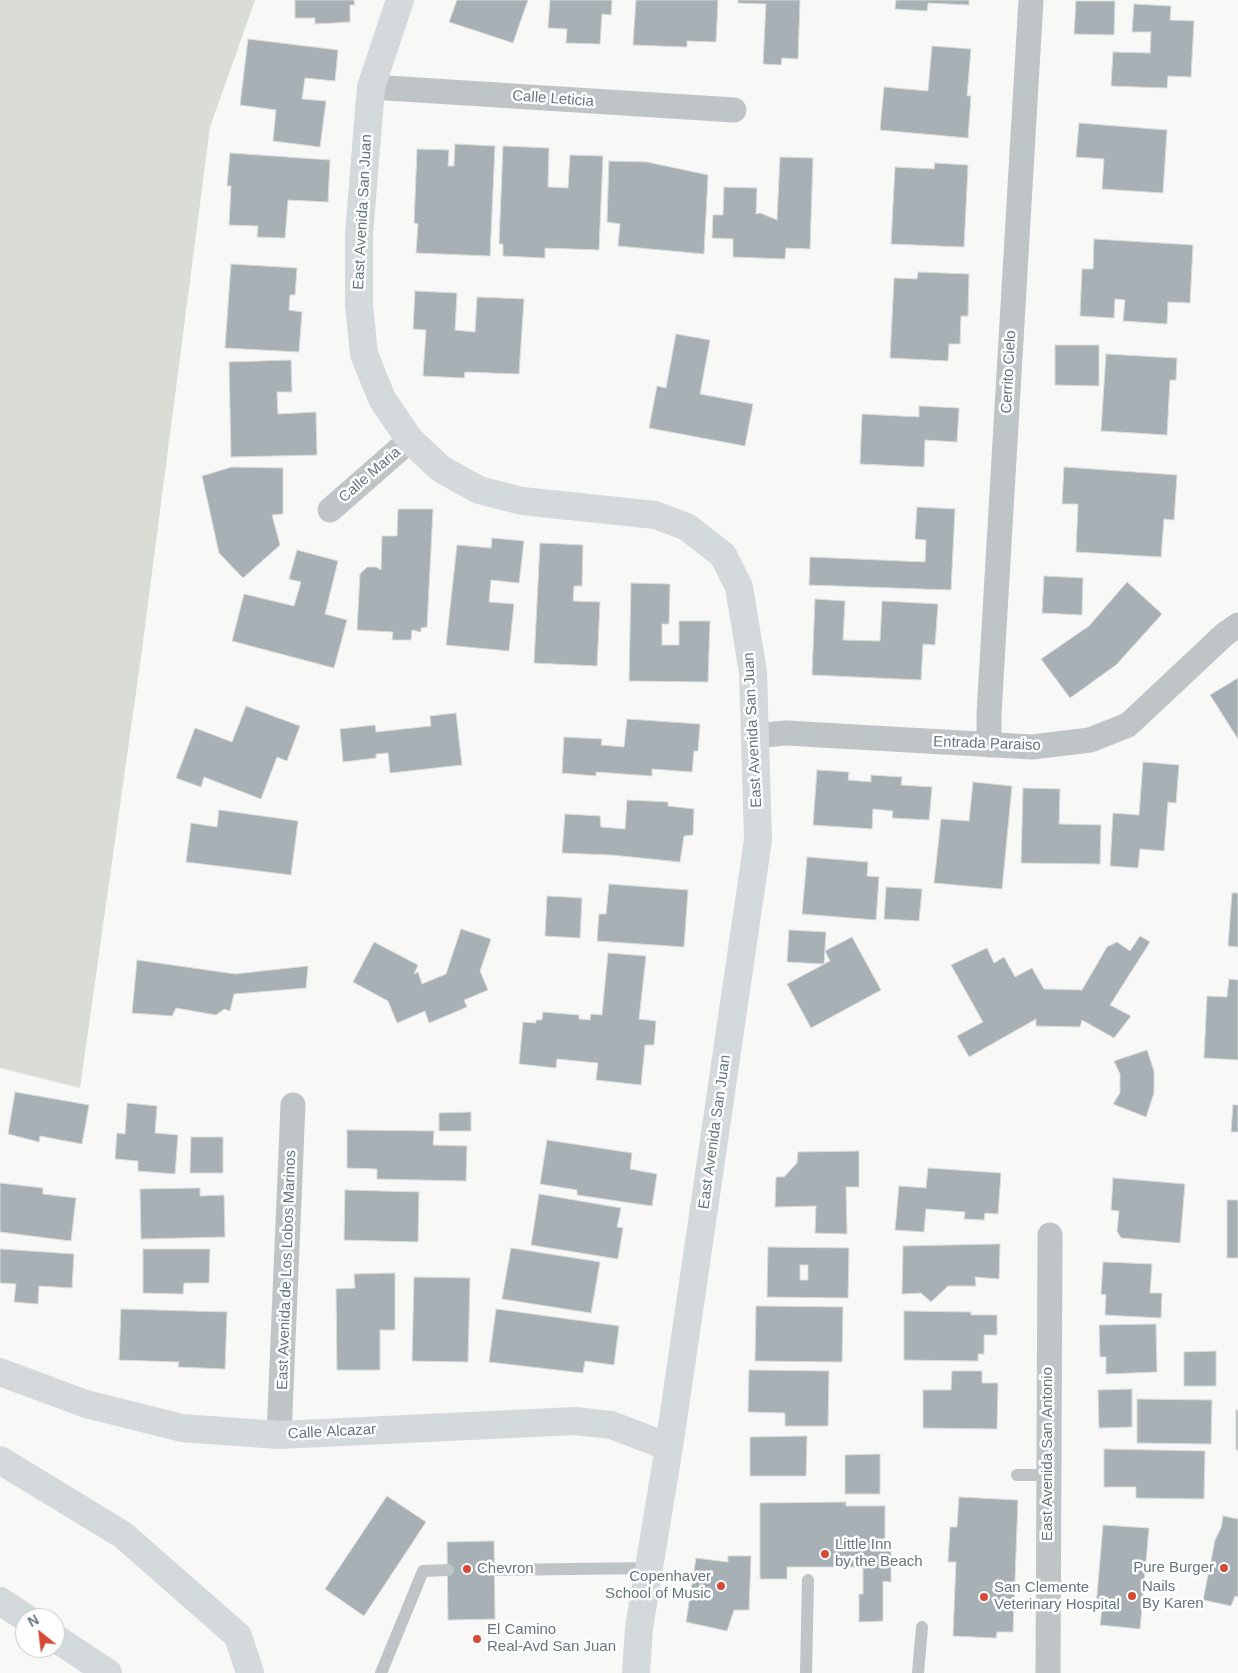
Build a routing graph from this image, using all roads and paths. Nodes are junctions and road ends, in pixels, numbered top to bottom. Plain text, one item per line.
1 (400, 0) edge
2 (1031, 0) edge
3 (371, 87) junction
4 (734, 110) dead end
5 (410, 440) junction
6 (330, 510) dead end
7 (1238, 625) edge
8 (754, 736) junction
9 (989, 745) junction
10 (293, 1104) dead end
11 (1050, 1236) dead end
12 (0, 1372) edge
13 (278, 1435) junction
14 (669, 1447) junction
15 (0, 1460) edge
16 (1017, 1475) dead end
17 (1048, 1475) junction
18 (649, 1568) junction
19 (448, 1570) dead end
20 (494, 1570) dead end
21 (808, 1580) dead end
22 (0, 1601) edge
23 (15, 1611) edge
24 (922, 1627) dead end
25 (65, 1645) edge
26 (108, 1673) edge
27 (250, 1673) edge
28 (381, 1673) edge
29 (636, 1673) edge
30 (806, 1673) edge
31 (918, 1673) edge
32 (1048, 1673) edge

1 - 3 main road, East Avenida San Juan
2 - 9 street, Cerrito Cielo
3 - 4 street, Calle Leticia
3 - 5 main road, East Avenida San Juan
5 - 6 street, Calle Maria
5 - 8 main road, East Avenida San Juan
7 - 9 street, Entrada Paraiso
8 - 9 street, Entrada Paraiso
8 - 14 main road, East Avenida San Juan
10 - 13 street, East Avenida de Los Lobos Marinos
11 - 17 street, East Avenida San Antonio
12 - 13 main road, Calle Alcazar
13 - 14 main road, Calle Alcazar
14 - 18 main road, East Avenida San Juan
15 - 27 main road
16 - 17 lane
17 - 32 street, East Avenida San Antonio
18 - 20 lane
18 - 29 main road, East Avenida San Juan
19 - 28 lane
21 - 30 lane
22 - 23 main road
24 - 31 lane
25 - 26 main road

